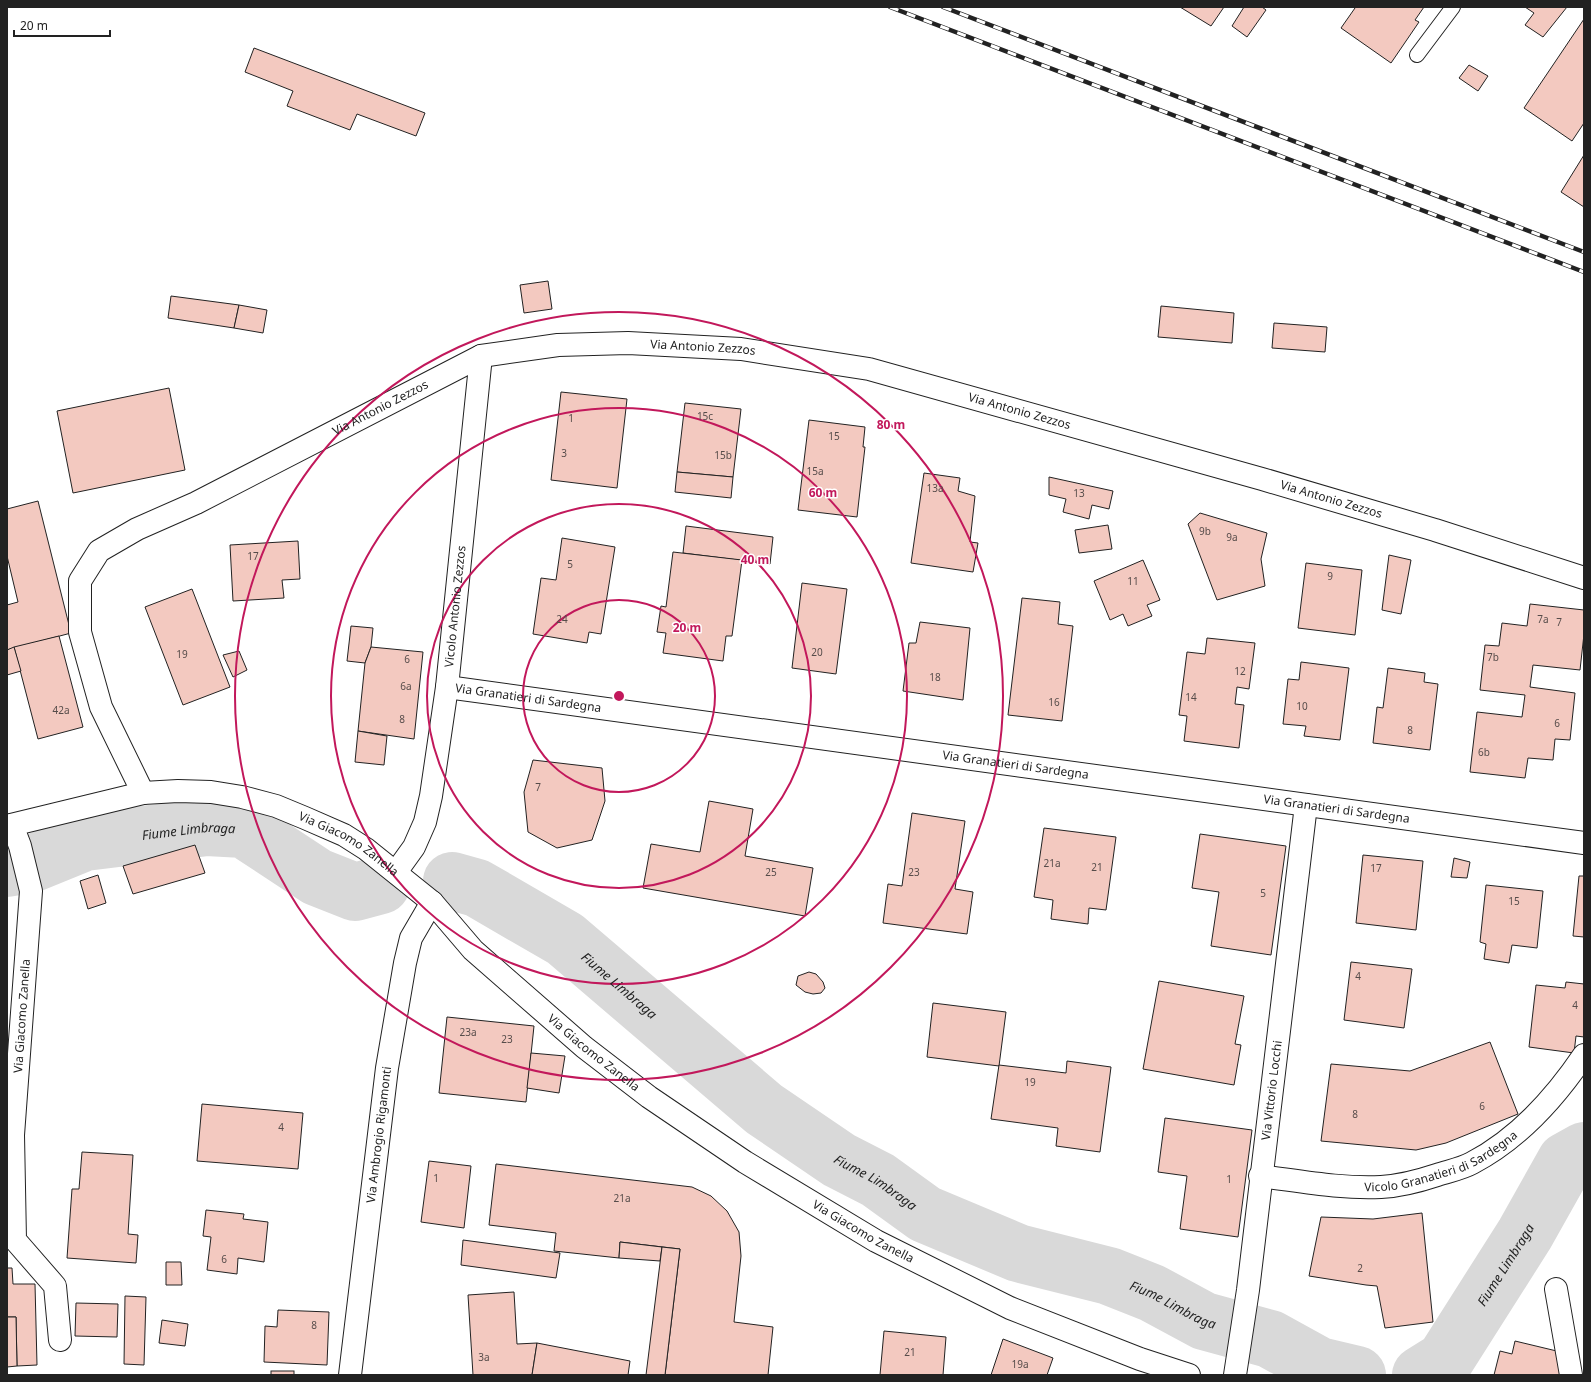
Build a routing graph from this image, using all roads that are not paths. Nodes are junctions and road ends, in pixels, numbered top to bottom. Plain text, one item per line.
1 (1453, 7) edge
2 (1418, 54) dead end
3 (481, 356) junction
4 (1584, 578) edge
5 (447, 687) junction
6 (143, 793) junction
7 (1306, 805) junction
8 (10, 825) edge
9 (1584, 843) edge
10 (396, 872) junction
11 (432, 902) junction
12 (1584, 1055) edge
13 (1260, 1176) junction
14 (1556, 1289) dead end
15 (60, 1340) dead end
16 (1235, 1369) edge
17 (350, 1375) edge
18 (1189, 1375) edge
19 (1571, 1375) edge

1 - 2 lane
3 - 4 street, Via Antonio Zezzos
3 - 5 street, Vicolo Antonio Zezzos
3 - 6 street, Via Antonio Zezzos
5 - 7 street, Via Granatieri di Sardegna
5 - 10 street, Vicolo Antonio Zezzos
6 - 8 street, Via Giacomo Zanella
6 - 10 street, Via Giacomo Zanella
7 - 9 street, Via Granatieri di Sardegna
7 - 13 street, Via Vittorio Locchi
8 - 15 street, Via Giacomo Zanella
10 - 11 street, Via Giacomo Zanella
11 - 17 street, Via Ambrogio Rigamonti
11 - 18 street, Via Giacomo Zanella
12 - 13 street, Vicolo Granatieri di Sardegna
13 - 16 street, Via Vittorio Locchi
14 - 19 street

